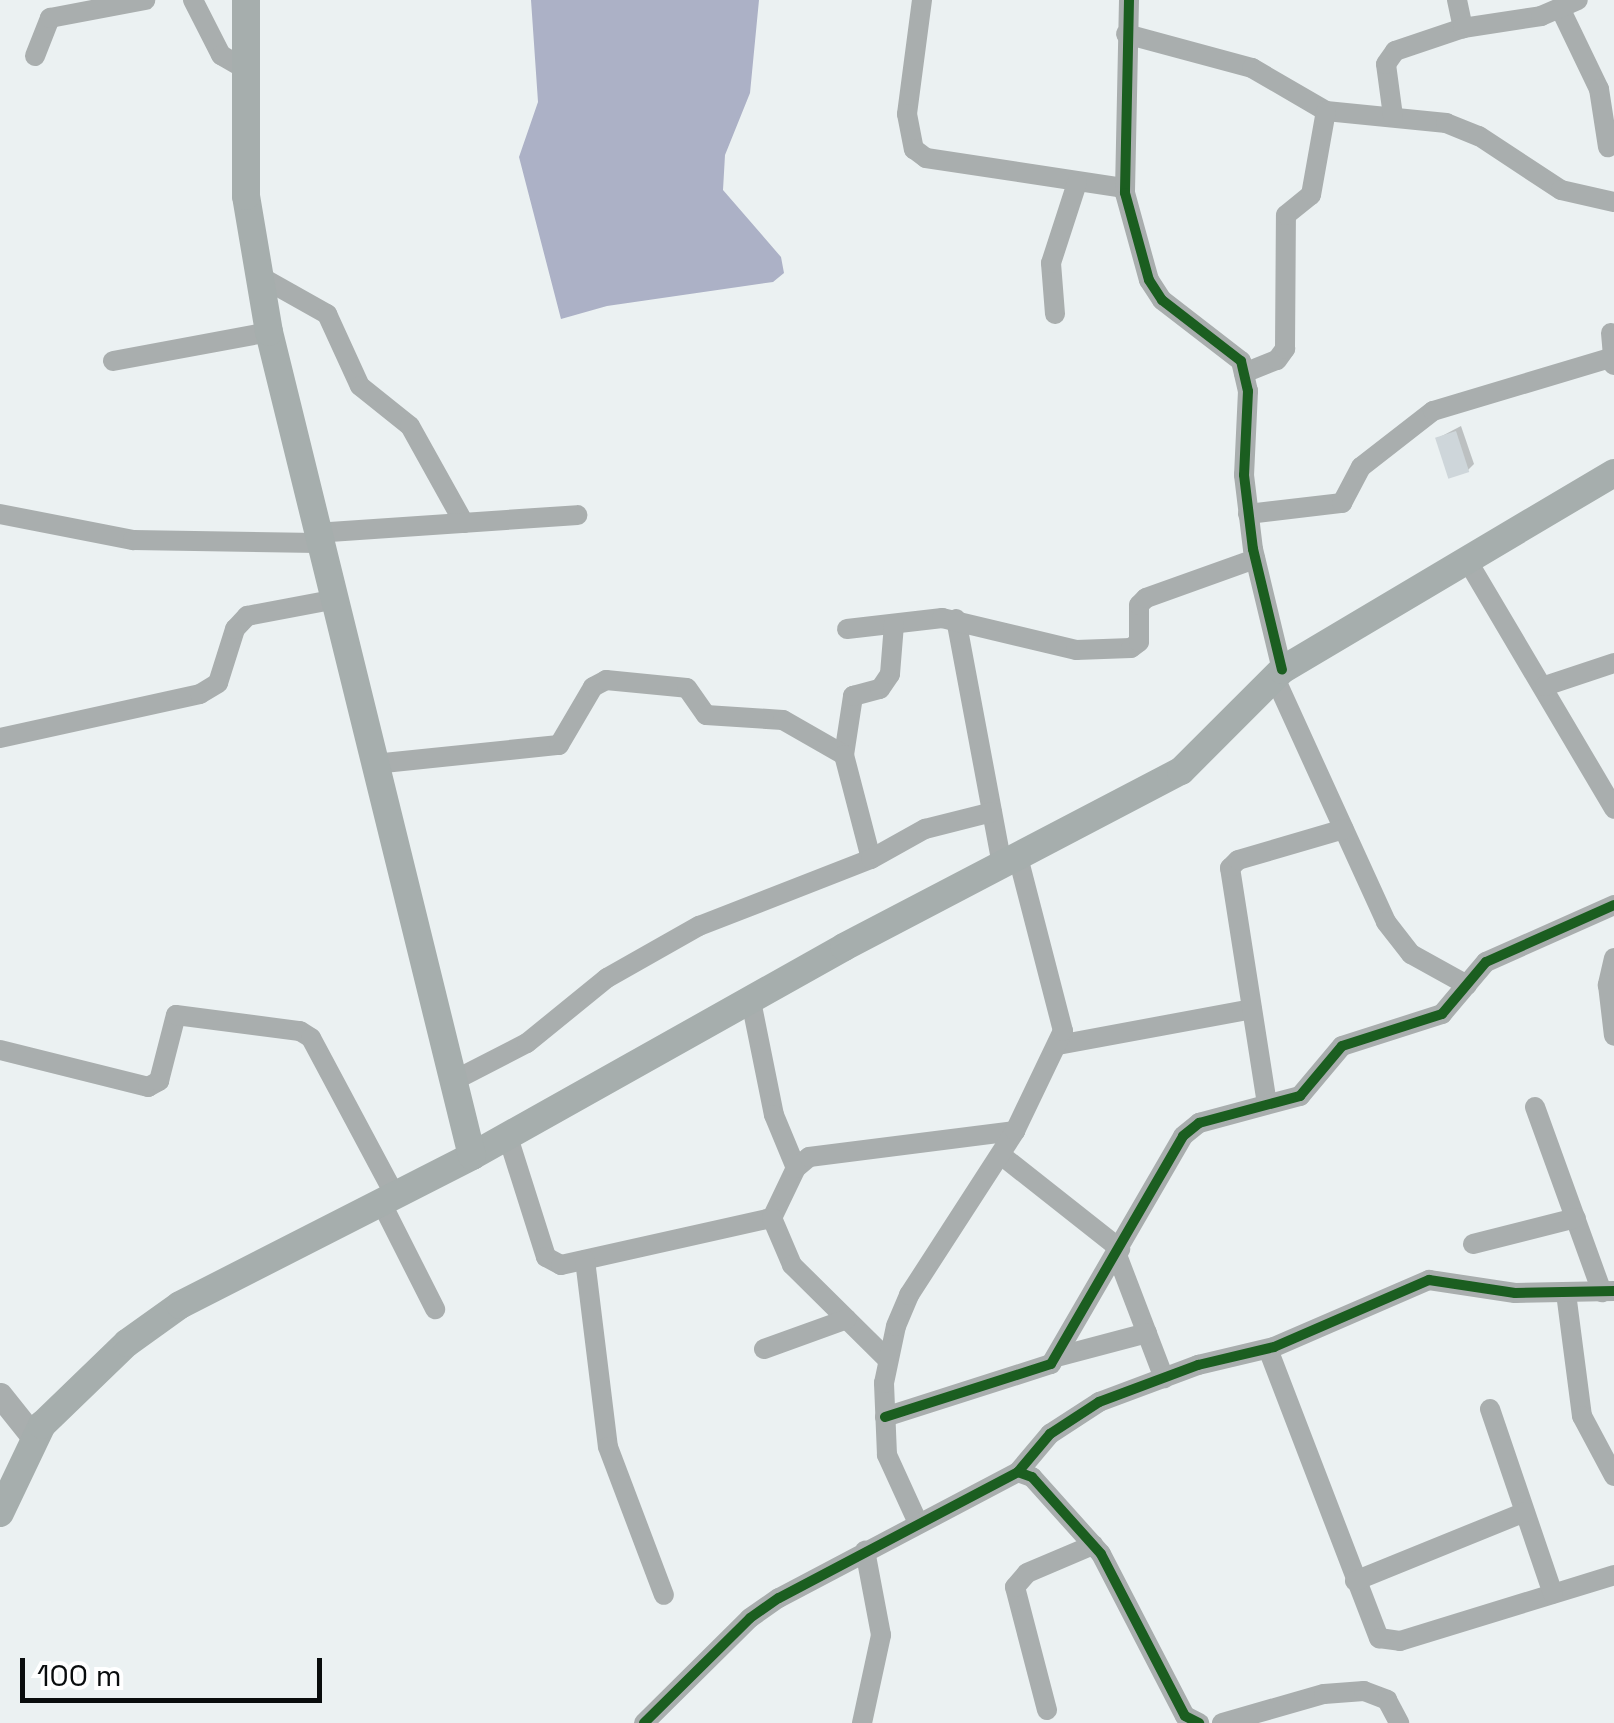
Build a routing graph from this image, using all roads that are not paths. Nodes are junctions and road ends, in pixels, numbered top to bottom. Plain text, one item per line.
1 (145, 0) edge
2 (193, 0) edge
3 (246, 0) edge
4 (922, 0) edge
5 (1129, 0) edge
6 (1457, 0) edge
7 (1569, 4) edge
8 (1463, 28) junction
9 (1126, 34) junction
10 (35, 56) dead end
11 (245, 69) junction
12 (1326, 111) junction
13 (1392, 116) junction
14 (1608, 147) dead end
15 (1077, 182) junction
16 (1125, 188) junction
17 (1614, 202) edge
18 (260, 277) junction
19 (1055, 314) dead end
20 (269, 332) junction
21 (1611, 334) dead end
22 (1613, 358) edge
23 (114, 361) dead end
24 (1614, 365) edge
25 (1244, 373) junction
26 (1614, 474) edge
27 (0, 514) edge
28 (1248, 514) junction
29 (577, 515) dead end
30 (464, 522) junction
31 (316, 538) junction
32 (1255, 560) junction
33 (1467, 560) junction
34 (332, 600) junction
35 (956, 620) junction
36 (894, 624) junction
37 (847, 629) dead end
38 (1614, 663) edge
39 (1278, 673) junction
40 (1545, 686) junction
41 (0, 738) edge
42 (844, 755) junction
43 (374, 764) junction
44 (1612, 801) edge
45 (992, 812) junction
46 (1344, 829) junction
47 (871, 859) junction
48 (1010, 861) junction
49 (1614, 905) edge
50 (1614, 958) edge
51 (1466, 985) junction
52 (751, 1001) junction
53 (1252, 1009) junction
54 (1614, 1036) edge
55 (1058, 1045) junction
56 (0, 1050) edge
57 (454, 1080) junction
58 (1267, 1104) junction
59 (1536, 1107) dead end
60 (1015, 1131) junction
61 (508, 1136) junction
62 (1000, 1155) junction
63 (472, 1156) junction
64 (796, 1168) junction
65 (389, 1200) junction
66 (772, 1218) junction
67 (1576, 1218) junction
68 (1473, 1244) dead end
69 (1119, 1252) junction
70 (585, 1260) junction
71 (1608, 1291) edge
72 (1566, 1293) junction
73 (436, 1310) dead end
74 (847, 1319) junction
75 (1147, 1332) junction
76 (1268, 1348) junction
77 (764, 1349) dead end
78 (1060, 1356) junction
79 (888, 1360) junction
80 (1164, 1378) junction
81 (0, 1395) edge
82 (1490, 1409) dead end
83 (885, 1416) junction
84 (36, 1438) junction
85 (1018, 1472) junction
86 (1614, 1476) edge
87 (1525, 1512) junction
88 (0, 1513) edge
89 (918, 1523) junction
90 (1094, 1545) junction
91 (865, 1550) junction
92 (1614, 1575) edge
93 (1355, 1581) junction
94 (1553, 1594) junction
95 (664, 1595) dead end
96 (1048, 1710) dead end
97 (644, 1723) edge
98 (862, 1723) edge
99 (1199, 1723) edge
100 (1222, 1723) edge
101 (1400, 1723) edge

1 - 10 street
2 - 11 street
3 - 11 main road
4 - 15 street
5 - 9 street
6 - 8 street
7 - 8 street
7 - 14 street
8 - 13 street
9 - 12 street
9 - 16 street
11 - 18 main road
12 - 13 street
12 - 25 street
13 - 17 street
15 - 16 street
15 - 19 street
16 - 25 street
18 - 20 main road
18 - 30 street
20 - 23 street
20 - 31 main road
21 - 22 street
22 - 24 street
22 - 28 street
25 - 28 street
26 - 33 main road
27 - 31 street
28 - 32 street
29 - 30 street
30 - 31 street
31 - 34 main road
32 - 35 street
32 - 39 street
33 - 39 main road
33 - 40 street
34 - 41 street
34 - 43 main road
35 - 36 street
35 - 45 street
36 - 37 street
36 - 42 street
38 - 40 street
39 - 46 street
39 - 48 main road
40 - 44 street
42 - 43 street
42 - 47 street
43 - 57 main road
45 - 47 street
45 - 48 street
46 - 51 street
46 - 53 street
47 - 57 street
48 - 52 main road
48 - 55 street
49 - 51 street
50 - 54 street
51 - 58 street
52 - 61 main road
52 - 64 street
53 - 55 street
53 - 58 street
55 - 60 street
56 - 65 street
57 - 63 main road
58 - 69 street
59 - 67 street
60 - 62 street
60 - 64 street
61 - 63 main road
61 - 70 street
62 - 69 street
62 - 79 street
63 - 65 main road
64 - 66 street
65 - 73 street
65 - 84 main road
66 - 70 street
66 - 74 street
67 - 68 street
67 - 71 street
69 - 75 street
69 - 78 street
70 - 95 street
71 - 72 street
72 - 76 street
72 - 86 street
74 - 77 street
74 - 79 street
75 - 78 street
75 - 80 street
76 - 80 street
76 - 93 street
78 - 83 street
79 - 83 street
80 - 85 street
81 - 84 street
82 - 87 street
83 - 89 street
84 - 88 main road
85 - 89 street
85 - 90 street
87 - 93 street
87 - 94 street
89 - 91 street
90 - 96 street
90 - 99 street
91 - 97 street
91 - 98 street
92 - 94 street
93 - 94 street
100 - 101 street

